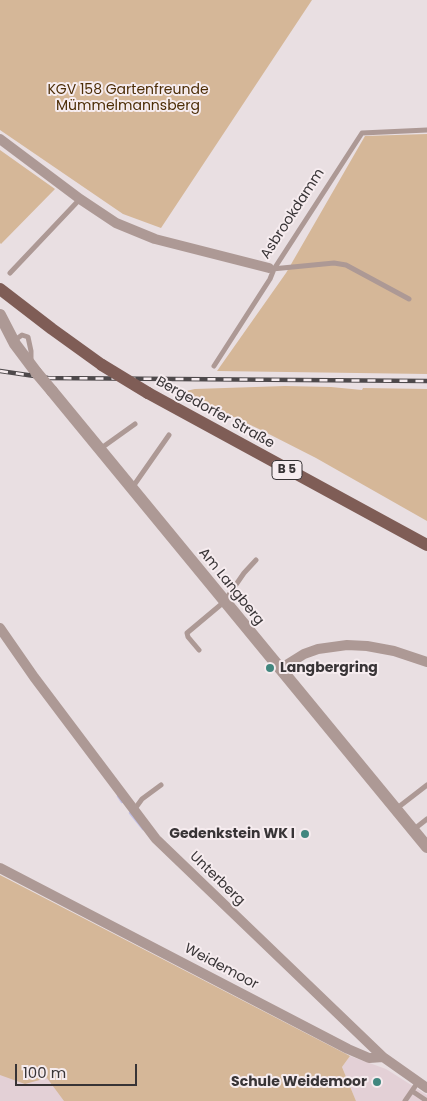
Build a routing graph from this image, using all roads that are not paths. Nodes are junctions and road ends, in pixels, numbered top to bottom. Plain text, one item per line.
1 (427, 130) edge
2 (0, 139) edge
3 (80, 200) junction
4 (271, 268) junction
5 (10, 273) dead end
6 (0, 289) edge
7 (409, 300) dead end
8 (0, 315) edge
9 (214, 366) dead end
10 (135, 424) dead end
11 (169, 435) dead end
12 (99, 449) junction
13 (132, 488) junction
14 (427, 545) edge
15 (256, 560) dead end
16 (224, 602) junction
17 (0, 628) edge
18 (199, 650) dead end
19 (427, 662) edge
20 (280, 669) junction
21 (427, 784) edge
22 (161, 785) dead end
23 (133, 810) junction
24 (395, 810) junction
25 (427, 819) edge
26 (412, 830) junction
27 (427, 847) edge
28 (0, 868) edge
29 (382, 1057) junction
30 (423, 1085) edge
31 (412, 1091) junction
32 (405, 1101) edge
33 (427, 1101) edge

1 - 4 lane, Asbrookdamm
2 - 3 street, Asbrookdamm
3 - 4 street, Asbrookdamm
3 - 5 lane
4 - 7 lane
4 - 9 lane, Asbrookdamm
6 - 14 main road, Bergedorfer Straße / B 5, bridge
8 - 12 street, Am Langberg, bridge
10 - 12 lane
11 - 13 lane
12 - 13 street, Am Langberg
13 - 16 street, Am Langberg
15 - 16 lane
16 - 18 lane
16 - 20 street, Am Langberg
17 - 23 street, Unterberg
19 - 20 street
20 - 24 street, Am Langberg
21 - 24 lane
22 - 23 lane
23 - 29 street, Unterberg
24 - 26 street, Am Langberg
25 - 26 lane
26 - 27 street, Am Langberg
28 - 29 street, Weidemoor
29 - 30 street, Weidemoor
30 - 31 lane
31 - 32 lane
31 - 33 lane

